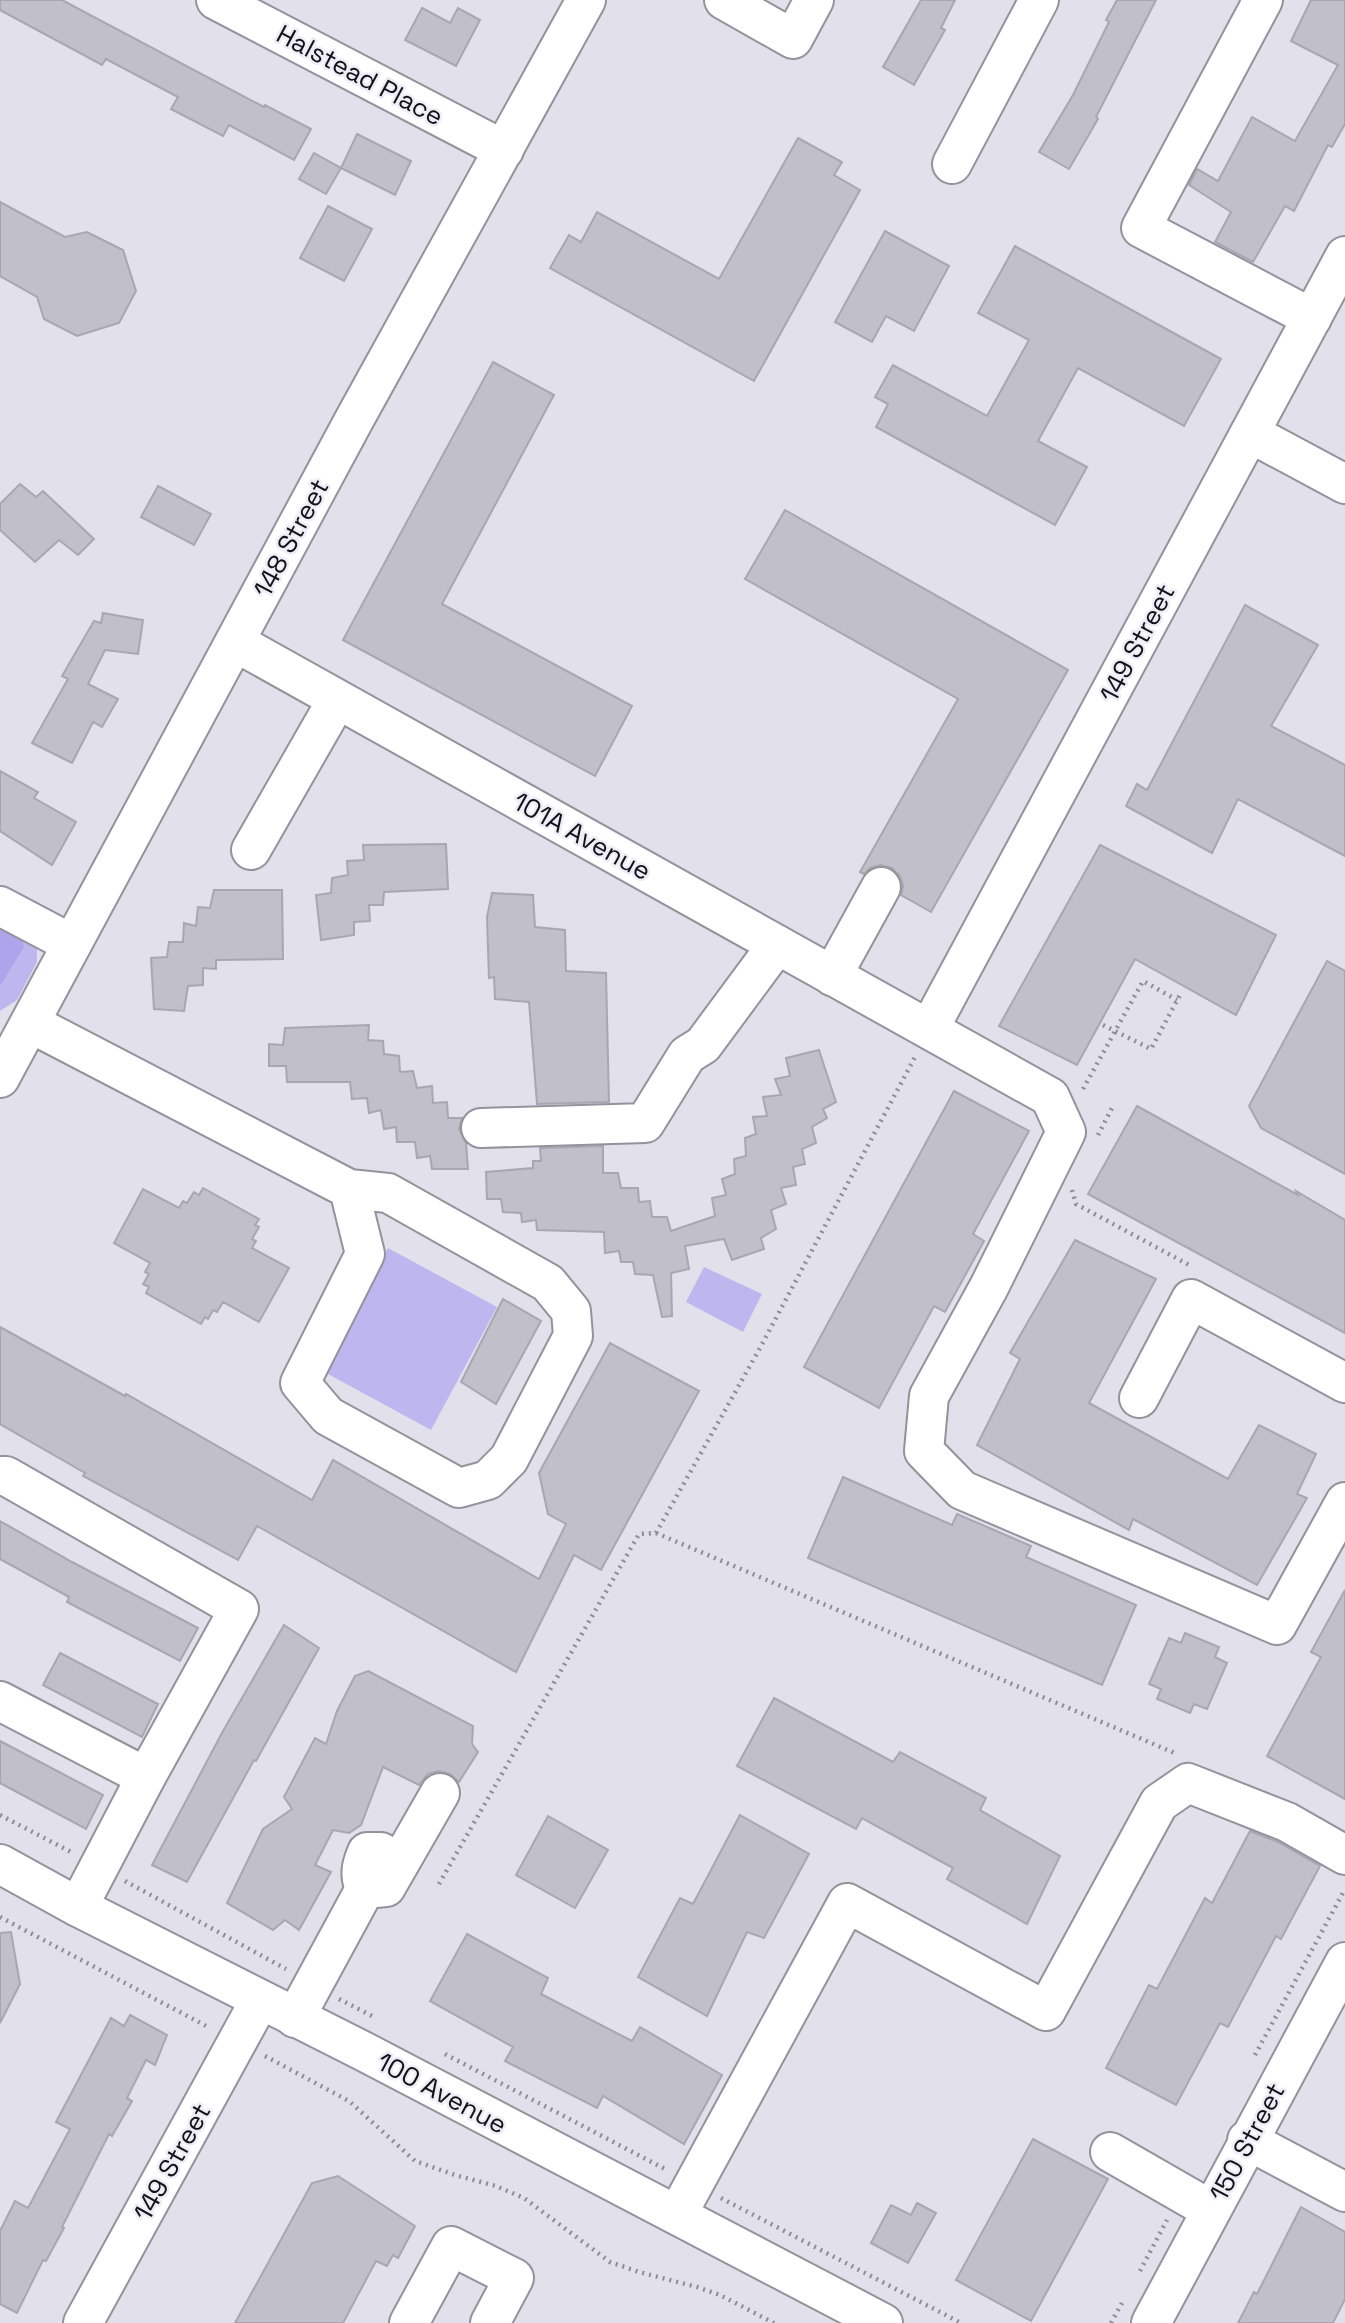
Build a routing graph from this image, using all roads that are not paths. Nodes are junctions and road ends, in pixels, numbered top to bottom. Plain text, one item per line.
1 (216, 0) edge
2 (586, 0) edge
3 (724, 0) edge
4 (814, 0) edge
5 (1039, 0) edge
6 (1263, 0) edge
7 (504, 150) junction
8 (952, 164) dead end
9 (1345, 256) edge
10 (1312, 318) junction
11 (1250, 433) junction
12 (1345, 484) edge
13 (234, 642) junction
14 (337, 700) junction
15 (251, 850) dead end
16 (881, 887) dead end
17 (0, 906) edge
18 (72, 944) junction
19 (777, 945) junction
20 (832, 975) junction
21 (30, 1023) junction
22 (923, 1041) junction
23 (0, 1078) edge
24 (481, 1128) dead end
25 (349, 1189) junction
26 (1345, 1383) edge
27 (1139, 1398) dead end
28 (0, 1476) edge
29 (1345, 1502) edge
30 (0, 1700) edge
31 (146, 1777) junction
32 (440, 1793) dead end
33 (1345, 1855) edge
34 (0, 1864) edge
35 (78, 1907) junction
36 (1345, 1962) edge
37 (260, 2000) junction
38 (295, 2018) junction
39 (1247, 2140) junction
40 (1110, 2152) dead end
41 (1345, 2192) edge
42 (685, 2199) junction
43 (1211, 2210) junction
44 (83, 2323) edge
45 (409, 2323) edge
46 (490, 2323) edge
47 (883, 2323) edge
48 (1151, 2323) edge

1 - 7 street, Halstead Place
2 - 7 street, 148 Street
3 - 4 street
5 - 8 street
6 - 10 street
7 - 13 street, 148 Street
9 - 10 street, 149 Street
10 - 11 street, 149 Street
11 - 12 street
11 - 22 street, 149 Street
13 - 14 street, 101A Avenue
13 - 18 street, 148 Street
14 - 15 street
14 - 19 street, 101A Avenue
16 - 20 street
17 - 18 street
18 - 21 street, 148 Street
19 - 20 street, 101A Avenue
19 - 24 street
20 - 22 street, 101A Avenue
21 - 23 street, 148 Street
21 - 25 street
22 - 29 street, 101A Avenue
25 - 25 street
26 - 27 street
28 - 31 street
30 - 31 street
31 - 35 street
32 - 38 street
33 - 42 street
34 - 35 street, 100 Avenue
35 - 37 street, 100 Avenue
36 - 39 street, 150 Street
37 - 38 street, 100 Avenue
37 - 44 street, 149 Street
38 - 42 street, 100 Avenue
39 - 41 street
39 - 43 street, 150 Street
40 - 43 street
42 - 47 street, 100 Avenue
43 - 48 street, 150 Street
45 - 46 street

